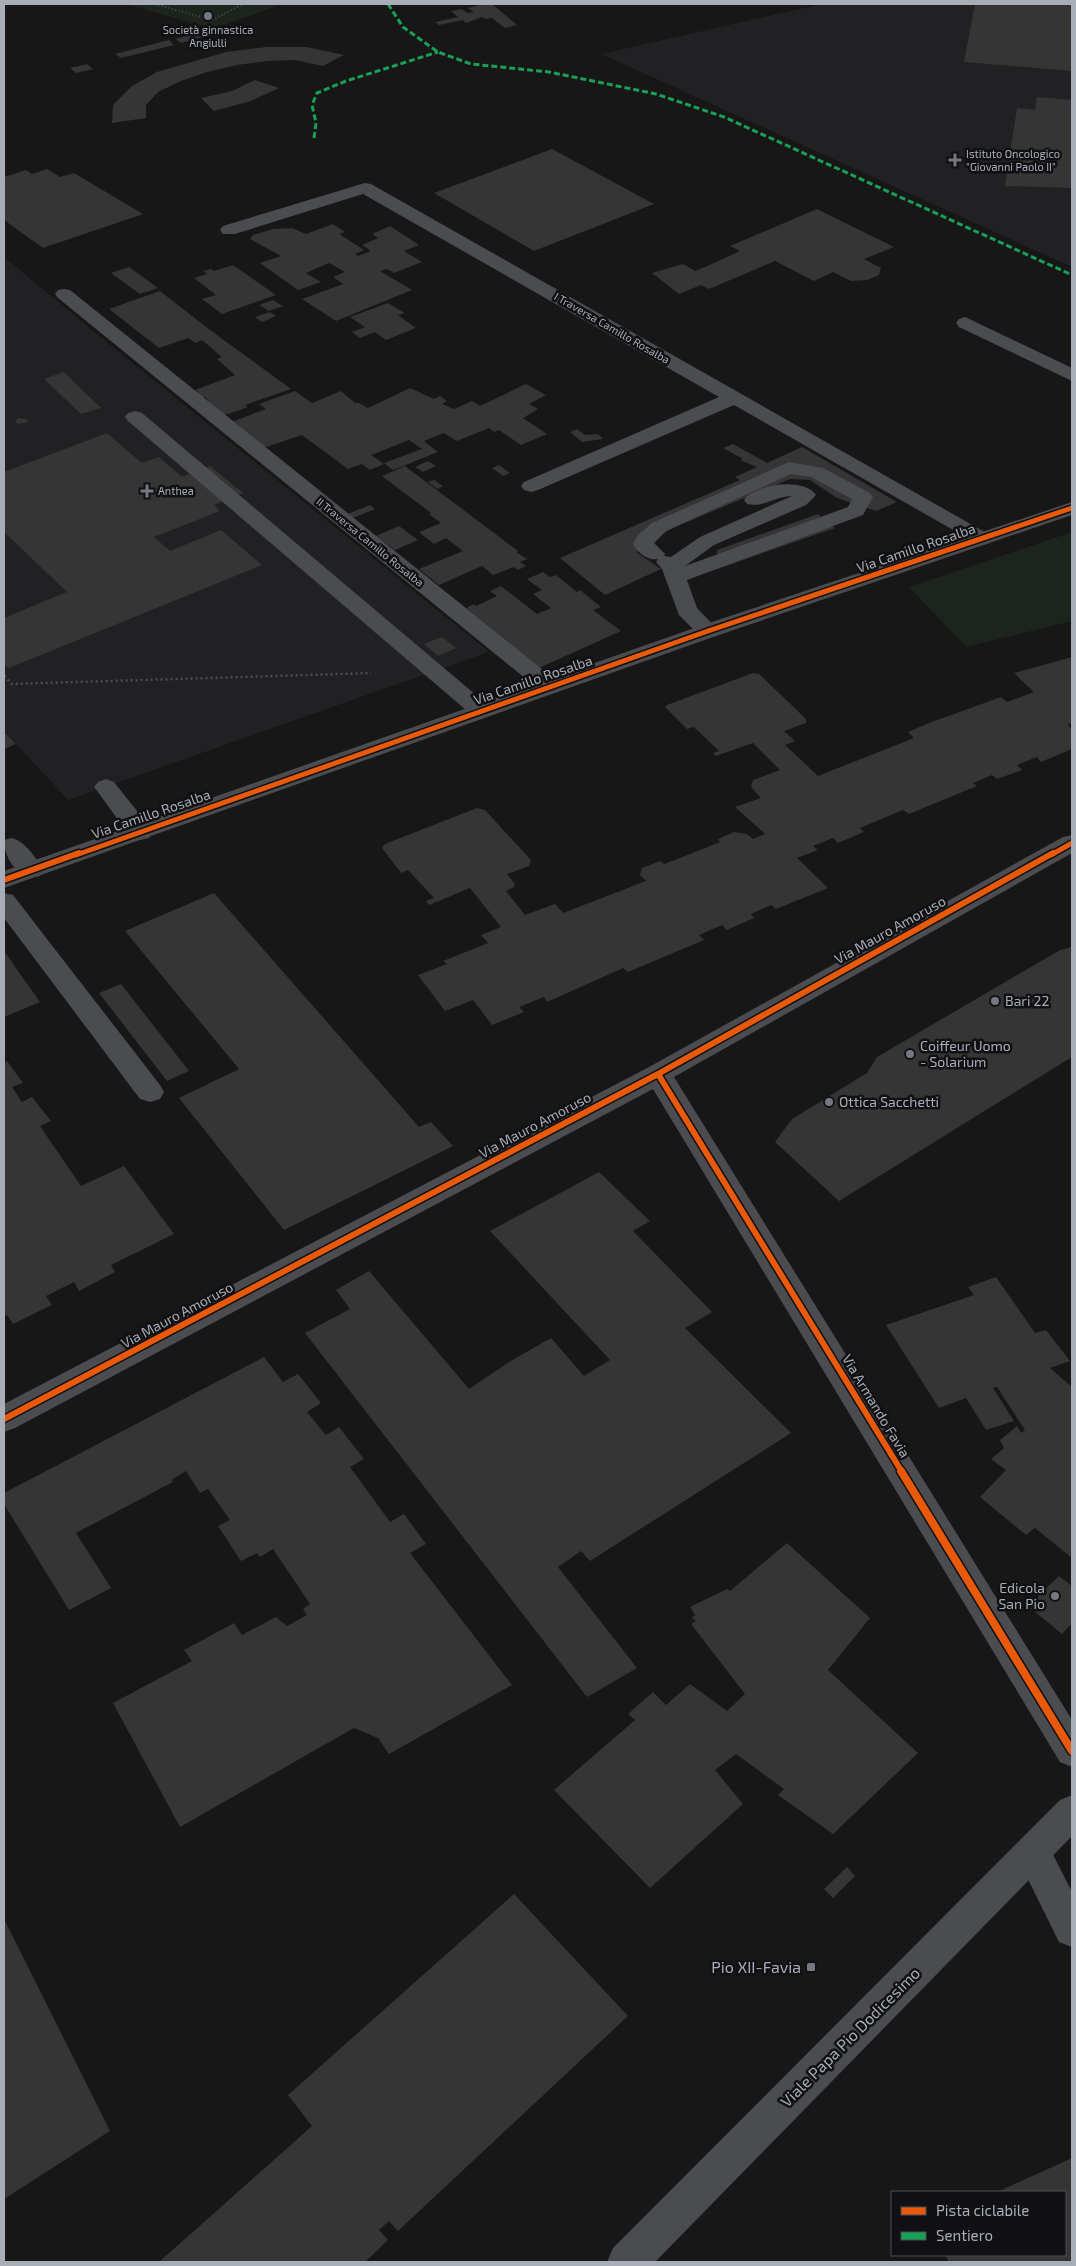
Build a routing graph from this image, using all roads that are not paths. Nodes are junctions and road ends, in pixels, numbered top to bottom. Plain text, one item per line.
1 (228, 230) dead end
2 (64, 294) dead end
3 (965, 323) dead end
4 (1072, 375) edge
5 (734, 398) junction
6 (135, 417) dead end
7 (531, 486) dead end
8 (1072, 508) edge
9 (982, 539) junction
10 (668, 566) junction
11 (708, 631) junction
12 (550, 687) junction
13 (481, 711) junction
14 (106, 787) dead end
15 (140, 832) junction
16 (1072, 843) edge
17 (12, 846) dead end
18 (31, 870) junction
19 (4, 880) edge
20 (4, 901) edge
21 (658, 1074) junction
22 (150, 1092) dead end
23 (4, 1419) edge
24 (1072, 1752) edge
25 (1072, 1812) edge
26 (1033, 1853) junction
27 (1072, 1929) edge
28 (627, 2262) edge

1 - 5 street, I Traversa Camillo Rosalba
2 - 12 street, II Traversa Camillo Rosalba
3 - 4 street
5 - 7 street
5 - 9 street, I Traversa Camillo Rosalba
6 - 13 street
8 - 9 street, Via Camillo Rosalba
9 - 11 street, Via Camillo Rosalba
10 - 10 street
10 - 10 street
10 - 11 street
11 - 12 street, Via Camillo Rosalba
12 - 13 street, Via Camillo Rosalba
13 - 15 street, Via Camillo Rosalba
14 - 15 street
15 - 18 street, Via Camillo Rosalba
16 - 21 street, Via Mauro Amoruso
17 - 18 street
18 - 19 street, Via Camillo Rosalba
20 - 22 street
21 - 23 street, Via Mauro Amoruso
21 - 24 street, Via Armando Favia
25 - 26 street, Viale Papa Pio Dodicesimo
26 - 27 street
26 - 28 street, Viale Papa Pio Dodicesimo

